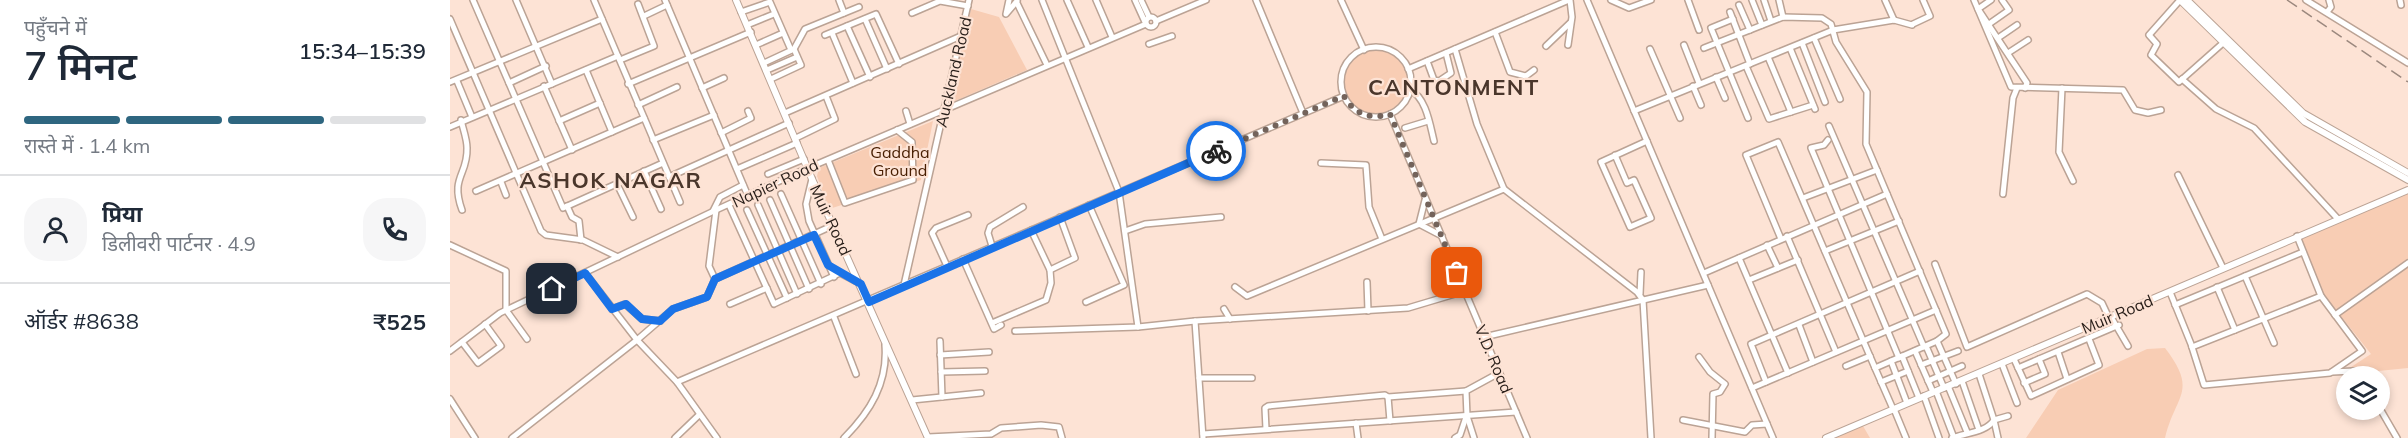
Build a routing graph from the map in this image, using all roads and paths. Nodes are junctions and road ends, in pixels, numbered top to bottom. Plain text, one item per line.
1 (473, 0) edge
2 (516, 0) edge
3 (594, 0) edge
4 (736, 0) edge
5 (839, 0) edge
6 (1009, 0) edge
7 (1042, 0) edge
8 (1067, 0) edge
9 (1096, 0) edge
10 (1135, 0) edge
11 (1141, 0) edge
12 (1206, 0) edge
13 (1256, 0) edge
14 (1341, 0) edge
15 (1570, 0) edge
16 (1587, 0) edge
17 (1611, 0) edge
18 (1651, 0) edge
19 (1688, 0) edge
20 (1752, 0) edge
21 (1764, 0) edge
22 (1779, 0) edge
23 (1885, 0) edge
24 (1923, 0) edge
25 (1974, 0) edge
26 (1991, 0) edge
27 (2002, 0) edge
28 (2180, 0) edge
29 (2187, 0) edge
30 (2306, 0) edge
31 (2328, 0) edge
32 (1018, 1) edge
33 (666, 3) edge
34 (968, 3) edge
35 (638, 4) dead end
36 (1739, 5) dead end
37 (859, 7) dead end
38 (1978, 9) junction
39 (741, 12) junction
40 (1730, 12) dead end
41 (2327, 12) junction
42 (844, 13) junction
43 (774, 14) junction
44 (912, 14) dead end
45 (644, 16) junction
46 (1783, 17) junction
47 (450, 19) edge
48 (602, 19) junction
49 (865, 19) junction
50 (1733, 19) junction
51 (1894, 20) junction
52 (1147, 21) junction
53 (1771, 21) junction
54 (1570, 23) junction
55 (1155, 24) junction
56 (1989, 24) junction
57 (747, 25) junction
58 (1762, 25) junction
59 (2017, 25) dead end
60 (847, 26) junction
61 (452, 28) edge
62 (1699, 30) dead end
63 (1750, 30) junction
64 (1833, 30) junction
65 (751, 32) junction
66 (1495, 32) junction
67 (783, 33) junction
68 (832, 33) junction
69 (1739, 34) junction
70 (825, 35) dead end
71 (961, 36) junction
72 (1172, 36) dead end
73 (1113, 37) junction
74 (1814, 38) junction
75 (1998, 38) junction
76 (2028, 40) dead end
77 (1159, 41) junction
78 (1717, 43) junction
79 (1802, 43) junction
80 (2223, 43) junction
81 (1149, 44) dead end
82 (535, 45) junction
83 (756, 45) junction
84 (1568, 45) dead end
85 (1684, 45) dead end
86 (1546, 46) dead end
87 (1088, 47) junction
88 (1704, 48) dead end
89 (1790, 48) junction
90 (1455, 49) junction
91 (1650, 49) dead end
92 (793, 50) junction
93 (1364, 50) junction
94 (1446, 53) junction
95 (2008, 53) junction
96 (797, 57) junction
97 (1768, 57) junction
98 (619, 58) junction
99 (1064, 58) junction
100 (690, 60) junction
101 (499, 61) junction
102 (1427, 61) junction
103 (764, 63) junction
104 (2408, 63) edge
105 (899, 64) junction
106 (1047, 65) junction
107 (1748, 65) junction
108 (546, 66) junction
109 (887, 69) junction
110 (1408, 69) junction
111 (586, 70) junction
112 (767, 70) junction
113 (1534, 70) dead end
114 (471, 71) junction
115 (1729, 72) junction
116 (870, 77) junction
117 (1716, 77) junction
118 (724, 78) dead end
119 (2182, 79) junction
120 (771, 80) junction
121 (457, 81) junction
122 (450, 82) edge
123 (509, 83) junction
124 (854, 83) junction
125 (552, 84) junction
126 (628, 84) junction
127 (1696, 84) junction
128 (544, 86) junction
129 (678, 87) dead end
130 (702, 88) junction
131 (2017, 88) junction
132 (2025, 88) junction
133 (2061, 88) junction
134 (1410, 90) junction
135 (826, 96) junction
136 (1344, 96) junction
137 (1670, 96) junction
138 (1725, 98) dead end
139 (516, 99) junction
140 (1840, 99) dead end
141 (1825, 102) dead end
142 (600, 103) junction
143 (638, 105) junction
144 (1701, 105) dead end
145 (945, 109) junction
146 (2161, 110) dead end
147 (490, 111) junction
148 (748, 111) dead end
149 (906, 111) dead end
150 (1634, 111) junction
151 (1791, 112) junction
152 (785, 113) junction
153 (1303, 113) junction
154 (714, 114) junction
155 (1390, 114) junction
156 (472, 117) junction
157 (644, 118) junction
158 (1680, 118) dead end
159 (1748, 118) dead end
160 (461, 120) junction
161 (559, 121) junction
162 (1428, 121) junction
163 (789, 123) junction
164 (910, 124) junction
165 (1828, 126) dead end
166 (450, 127) edge
167 (1405, 128) dead end
168 (897, 130) junction
169 (612, 132) junction
170 (722, 133) junction
171 (653, 140) junction
172 (797, 140) junction
173 (1828, 140) dead end
174 (1434, 141) dead end
175 (1647, 141) junction
176 (572, 150) junction
177 (729, 150) junction
178 (1614, 155) junction
179 (804, 159) junction
180 (828, 159) junction
181 (542, 163) junction
182 (663, 163) junction
183 (1321, 163) dead end
184 (808, 168) junction
185 (737, 169) junction
186 (1877, 170) junction
187 (644, 171) junction
188 (2408, 173) edge
189 (768, 174) dead end
190 (517, 175) junction
191 (2178, 175) dead end
192 (669, 177) junction
193 (812, 179) junction
194 (1852, 180) junction
195 (2408, 180) edge
196 (2073, 181) dead end
197 (501, 182) junction
198 (1627, 183) junction
199 (617, 184) junction
200 (744, 185) junction
201 (1504, 189) junction
202 (1829, 189) junction
203 (2408, 190) edge
204 (476, 191) dead end
205 (1614, 191) junction
206 (1119, 192) junction
207 (781, 194) dead end
208 (1887, 194) junction
209 (2003, 194) dead end
210 (506, 195) dead end
211 (748, 196) junction
212 (1426, 198) junction
213 (1803, 198) junction
214 (770, 200) dead end
215 (680, 202) dead end
216 (1862, 204) junction
217 (729, 205) junction
218 (1089, 205) junction
219 (567, 206) junction
220 (758, 206) dead end
221 (1023, 207) dead end
222 (661, 209) dead end
223 (462, 210) dead end
224 (747, 210) dead end
225 (714, 211) junction
226 (968, 215) dead end
227 (1839, 215) junction
228 (633, 217) dead end
229 (1060, 217) junction
230 (1221, 217) dead end
231 (1434, 217) junction
232 (2337, 219) junction
233 (1899, 221) junction
234 (1419, 224) junction
235 (834, 225) junction
236 (1813, 225) junction
237 (1031, 230) junction
238 (1125, 231) junction
239 (1874, 231) junction
240 (814, 235) junction
241 (1442, 236) junction
242 (2297, 236) junction
243 (1784, 238) junction
244 (1382, 239) junction
245 (581, 240) junction
246 (801, 240) junction
247 (1850, 241) junction
248 (790, 244) junction
249 (450, 245) edge
250 (1767, 245) junction
251 (993, 246) junction
252 (778, 250) junction
253 (1825, 251) junction
254 (2303, 252) junction
255 (767, 255) junction
256 (618, 257) junction
257 (1739, 258) junction
258 (963, 259) junction
259 (1798, 260) junction
260 (755, 261) junction
261 (2408, 263) edge
262 (1935, 264) dead end
263 (828, 265) junction
264 (947, 266) junction
265 (1778, 268) junction
266 (2223, 268) junction
267 (1050, 270) junction
268 (1920, 271) junction
269 (1641, 272) dead end
270 (585, 273) junction
271 (841, 273) junction
272 (1704, 273) junction
273 (2245, 276) junction
274 (834, 277) junction
275 (715, 279) junction
276 (1749, 280) junction
277 (1895, 281) junction
278 (1367, 282) dead end
279 (821, 284) junction
280 (861, 284) junction
281 (904, 285) junction
282 (1708, 285) junction
283 (1235, 287) dead end
284 (767, 288) junction
285 (2217, 288) junction
286 (809, 289) junction
287 (1465, 291) junction
288 (1871, 292) junction
289 (2170, 292) junction
290 (797, 294) junction
291 (1947, 296) junction
292 (2321, 296) junction
293 (787, 298) junction
294 (1641, 298) junction
295 (869, 302) junction
296 (1086, 302) dead end
297 (1933, 302) junction
298 (1847, 303) junction
299 (730, 304) dead end
300 (2175, 305) junction
301 (612, 309) junction
302 (1224, 309) dead end
303 (506, 310) junction
304 (1936, 310) junction
305 (1368, 311) junction
306 (1821, 315) junction
307 (2335, 315) junction
308 (834, 317) junction
309 (2110, 317) junction
310 (1230, 319) junction
311 (2264, 319) junction
312 (1912, 320) junction
313 (660, 321) junction
314 (1195, 321) junction
315 (992, 323) junction
316 (485, 324) junction
317 (1799, 325) junction
318 (2119, 325) junction
319 (1001, 326) dead end
320 (1138, 327) junction
321 (2235, 330) junction
322 (1015, 331) dead end
323 (1887, 331) junction
324 (1484, 336) junction
325 (1772, 337) junction
326 (527, 339) dead end
327 (885, 339) junction
328 (2089, 339) junction
329 (637, 340) junction
330 (940, 340) dead end
331 (1863, 340) junction
332 (1937, 341) junction
333 (462, 342) junction
334 (2274, 342) dead end
335 (2128, 346) dead end
336 (1925, 347) junction
337 (2192, 347) junction
338 (450, 351) edge
339 (1915, 351) junction
340 (1958, 351) dead end
341 (988, 352) dead end
342 (1836, 352) junction
343 (2058, 352) junction
344 (940, 355) junction
345 (1870, 356) junction
346 (1944, 356) junction
347 (1699, 357) dead end
348 (1900, 357) junction
349 (2014, 359) junction
350 (2039, 359) junction
351 (1932, 360) junction
352 (1891, 361) junction
353 (1813, 362) junction
354 (2002, 364) junction
355 (1921, 365) junction
356 (1846, 366) dead end
357 (1962, 366) dead end
358 (1875, 368) junction
359 (2018, 368) junction
360 (985, 371) dead end
361 (1908, 371) junction
362 (941, 372) junction
363 (1950, 372) junction
364 (2330, 372) junction
365 (2336, 372) edge
366 (1499, 373) junction
367 (1788, 373) junction
368 (856, 374) dead end
369 (1978, 374) junction
370 (1897, 376) junction
371 (1939, 376) junction
372 (1199, 378) junction
373 (1252, 378) dead end
374 (2067, 378) junction
375 (1928, 381) junction
376 (677, 382) junction
377 (1766, 382) junction
378 (1881, 382) junction
379 (2024, 383) junction
380 (1953, 385) junction
381 (1752, 388) junction
382 (1466, 391) junction
383 (1935, 392) junction
384 (981, 393) dead end
385 (942, 397) junction
386 (1388, 397) junction
387 (1921, 397) junction
388 (450, 399) edge
389 (912, 400) junction
390 (1907, 403) junction
391 (2017, 403) dead end
392 (1894, 409) junction
393 (1516, 412) junction
394 (699, 415) junction
395 (1467, 416) junction
396 (2008, 416) dead end
397 (1683, 420) dead end
398 (1994, 420) junction
399 (2387, 420) edge
400 (1390, 421) junction
401 (1356, 423) junction
402 (1767, 424) junction
403 (1712, 426) junction
404 (1266, 429) junction
405 (1979, 429) junction
406 (1967, 432) junction
407 (1203, 436) edge
408 (928, 437) edge
409 (1458, 437) edge
410 (475, 438) edge
411 (512, 438) edge
412 (675, 438) edge
413 (717, 438) edge
414 (844, 438) edge
415 (1062, 438) edge
416 (1358, 438) edge
417 (1474, 438) edge
418 (1527, 438) edge
419 (1651, 438) edge
420 (1712, 438) edge
421 (1773, 438) edge
422 (1826, 438) edge
423 (1906, 438) edge
424 (1939, 438) edge
425 (1953, 438) edge
426 (1998, 438) edge
427 (2397, 438) edge

1 - 101 street
2 - 82 street
3 - 48 street
4 - 39 main road, Muir Road
5 - 42 street
6 - 32 street
7 - 99 street
8 - 87 street
9 - 73 street
10 - 52 street
11 - 52 street
12 - 55 street
13 - 153 street
14 - 93 street
15 - 54 street
15 - 66 street
16 - 150 street
17 - 18 street
19 - 62 street
20 - 58 street
21 - 53 street
22 - 46 street
23 - 51 street
24 - 51 street
25 - 38 street
26 - 38 street
27 - 56 street
28 - 80 main road
28 - 119 street
29 - 188 main road
30 - 41 street
31 - 41 street
32 - 106 street
33 - 45 street
33 - 100 street
34 - 44 street
34 - 71 street, Auckland Road
35 - 45 street
36 - 63 street
37 - 42 street
38 - 56 street
38 - 131 street
39 - 43 street
39 - 57 main road, Muir Road
40 - 50 street
41 - 104 street
42 - 92 street
43 - 57 street
43 - 67 street
45 - 98 street
46 - 53 street
46 - 64 street
47 - 61 street
48 - 82 street
48 - 98 street
49 - 60 street
49 - 105 street
49 - 109 street
50 - 69 street
50 - 78 street
51 - 64 street
52 - 55 street
52 - 55 street
52 - 73 street, Napier Road
53 - 58 street
54 - 84 street
54 - 86 street
55 - 77 street
56 - 75 street
57 - 65 main road, Muir Road
58 - 63 street
59 - 75 street
60 - 68 street
60 - 116 street
61 - 114 street
63 - 69 street
64 - 74 street
64 - 186 street
65 - 83 main road, Muir Road
65 - 100 street
66 - 90 street
66 - 113 street
67 - 83 street
67 - 92 street
68 - 70 street
68 - 124 street
69 - 78 street
69 - 107 street
71 - 105 street
71 - 145 street, Auckland Road
72 - 77 street
73 - 87 street, Napier Road
74 - 79 street
74 - 140 street
75 - 95 street
76 - 95 street
77 - 81 street
78 - 88 street
78 - 115 street
79 - 89 street
79 - 141 street
80 - 119 street
80 - 195 main road
82 - 101 street
82 - 108 street
83 - 103 main road, Muir Road
85 - 127 street
87 - 99 street, Napier Road
89 - 97 street
89 - 151 street
90 - 94 street
90 - 201 street
91 - 137 street
92 - 96 street
92 - 103 street
93 - 110 street
93 - 136 street
94 - 102 street
94 - 102 street
95 - 132 street
96 - 112 street
96 - 120 street
97 - 107 street
97 - 151 street
98 - 111 street
98 - 126 street
99 - 106 street, Napier Road
99 - 206 street
100 - 126 street
100 - 130 street
101 - 114 street
101 - 123 street
102 - 110 street
103 - 112 main road, Muir Road
105 - 109 street
106 - 145 street, Napier Road
107 - 115 street
107 - 151 street
108 - 123 street
108 - 125 street
109 - 116 street
110 - 134 street
111 - 125 street
111 - 142 street
112 - 120 main road, Muir Road
114 - 121 street
114 - 147 street
115 - 117 street
115 - 159 street
116 - 124 street
117 - 127 street
117 - 138 street
118 - 130 street
119 - 232 street
120 - 152 main road, Muir Road
121 - 122 street
121 - 156 street
123 - 139 street
124 - 135 street
125 - 128 street
126 - 143 street
127 - 137 street
127 - 144 street
128 - 139 street
128 - 161 street
129 - 143 street
130 - 154 street
131 - 132 street
131 - 209 street
132 - 133 street
133 - 146 street
133 - 196 street
134 - 155 street
134 - 162 street
135 - 152 street
135 - 172 street
136 - 153 street
136 - 155 street
137 - 150 street
137 - 158 street
139 - 147 street
139 - 181 street
142 - 161 street
142 - 169 street
143 - 157 street
145 - 164 street, Napier Road
145 - 281 street, Auckland Road
147 - 156 street
147 - 190 street
148 - 170 street
149 - 164 street
150 - 175 street
152 - 163 main road, Muir Road
153 - 206 street
154 - 170 street
154 - 171 street
155 - 212 street, V.D. Road
156 - 160 street
157 - 169 street
157 - 171 street
160 - 166 street
160 - 223 street
161 - 176 street
162 - 167 street
162 - 174 street
163 - 172 main road, Muir Road
163 - 177 street
164 - 168 street, Napier Road
165 - 194 street
168 - 180 street, Napier Road
168 - 180 street
169 - 176 street
170 - 177 street
171 - 182 street
172 - 179 main road, Muir Road
172 - 185 street
173 - 202 street
175 - 178 street
175 - 272 street
176 - 181 street
177 - 185 street
177 - 192 street
178 - 198 street
178 - 205 street
179 - 184 main road, Muir Road
179 - 189 street
180 - 184 street, Napier Road
181 - 190 street
181 - 219 street
182 - 187 street
182 - 192 street
183 - 244 street
184 - 193 main road, Muir Road
184 - 211 street, Napier Road
185 - 200 street
186 - 194 street
186 - 208 street
187 - 199 street
187 - 222 street
190 - 197 street
190 - 245 street
191 - 266 street
192 - 215 street
193 - 235 main road, Muir Road
193 - 240 street
194 - 202 street
194 - 216 street
197 - 204 street
197 - 210 street
198 - 205 street
198 - 205 street
199 - 219 street
199 - 228 street
200 - 211 street
200 - 225 street
201 - 231 street
201 - 294 street
202 - 213 street
202 - 227 street
203 - 232 main road, Muir Road
206 - 218 street
206 - 238 street
207 - 246 street
208 - 216 street
208 - 233 street
211 - 217 street, Napier Road
212 - 231 street, V.D. Road
212 - 234 street
213 - 236 street
213 - 243 street
214 - 248 street
216 - 227 street
216 - 239 street
217 - 225 street, Napier Road
217 - 260 street
218 - 229 street
218 - 296 street
219 - 245 street
220 - 252 street
221 - 251 street
224 - 255 street
225 - 256 street, Napier Road
225 - 275 street
226 - 264 street
227 - 236 street
227 - 247 street
229 - 237 street
229 - 267 street
230 - 238 street
231 - 234 street
231 - 241 street, V.D. Road
232 - 242 main road, Muir Road
233 - 239 street
233 - 268 street
234 - 241 street
234 - 244 street
235 - 240 street
235 - 280 main road, Muir Road
236 - 243 street
236 - 253 street
237 - 251 street
237 - 267 street
238 - 320 street
239 - 247 street
239 - 277 street
240 - 246 street
240 - 263 street
241 - 287 street, V.D. Road
242 - 254 street
242 - 266 main road, Muir Road
243 - 250 street
243 - 259 street
244 - 283 street
245 - 256 street
246 - 248 street
246 - 279 street
247 - 253 street
247 - 288 street
248 - 252 street
248 - 286 street
249 - 303 street
250 - 257 street
250 - 265 street
251 - 258 street
252 - 255 street
252 - 290 street
253 - 298 street
254 - 273 street
254 - 292 street
255 - 260 street
255 - 293 street
256 - 270 street, Napier Road
257 - 272 street
257 - 276 street
258 - 264 street
258 - 315 street
259 - 265 street
259 - 306 street
260 - 275 street
260 - 284 street
261 - 307 street
262 - 291 street
263 - 271 street
263 - 274 street
264 - 281 street
265 - 276 street
266 - 289 main road, Muir Road
267 - 315 street
268 - 277 street
268 - 297 street
269 - 294 street
270 - 301 street
270 - 303 street, Napier Road
271 - 274 street
271 - 280 street
272 - 282 street
273 - 285 street
273 - 311 street
274 - 279 street
275 - 313 street
276 - 325 street
277 - 288 street
277 - 312 street
278 - 305 street
279 - 286 street
280 - 295 main road, Muir Road
281 - 295 street
282 - 294 street
282 - 381 street
284 - 293 street
284 - 299 street
285 - 300 street
285 - 321 street
286 - 290 street
287 - 305 street
287 - 324 street, V.D. Road
288 - 298 street
288 - 323 street
289 - 300 street
289 - 309 main road, Muir Road
290 - 293 street
291 - 297 street
291 - 309 street
292 - 307 street
292 - 311 street
294 - 324 street
294 - 419 street
295 - 308 street
295 - 327 main road, Muir Road
297 - 304 street
298 - 306 street
298 - 331 street
300 - 337 street
301 - 313 street
301 - 329 street
302 - 310 street
303 - 316 street, Napier Road
303 - 326 street
304 - 312 street
304 - 332 street
305 - 310 street
306 - 317 street
306 - 342 street
307 - 364 street
308 - 368 street
308 - 376 street
309 - 318 street
309 - 349 main road, Muir Road
310 - 314 street
311 - 321 street
311 - 334 street
312 - 323 street
312 - 336 street
313 - 329 street
314 - 320 street
314 - 372 street
315 - 319 street
316 - 333 street, Napier Road
316 - 333 street
317 - 325 street
317 - 353 street
318 - 328 street
318 - 335 street
320 - 322 street
321 - 337 street
323 - 331 street
323 - 348 street
324 - 366 street, V.D. Road
325 - 367 street
325 - 377 street
327 - 389 main road, Muir Road
327 - 414 street
328 - 343 street
328 - 374 street
329 - 376 street
329 - 411 street
330 - 344 street
331 - 342 street
331 - 345 street
332 - 336 street
332 - 346 street
333 - 338 street, Napier Road
336 - 339 street
336 - 351 street
337 - 364 street
339 - 348 street
339 - 355 street
340 - 346 street
341 - 344 street
342 - 353 street
343 - 350 street
343 - 374 street
344 - 362 street
345 - 356 street
345 - 358 street
346 - 351 street
346 - 363 street
347 - 403 street
348 - 352 street
348 - 361 street
349 - 354 main road, Muir Road
349 - 359 street
350 - 359 street
350 - 379 street
351 - 355 street
351 - 371 street
352 - 358 street
352 - 370 street
353 - 367 street
354 - 369 main road, Muir Road
354 - 391 street
355 - 375 street
357 - 363 street
358 - 378 street
359 - 379 street
360 - 362 street
361 - 370 street
361 - 387 street
362 - 385 street
363 - 371 street
363 - 380 street
364 - 365 street
366 - 382 street
366 - 393 street, V.D. Road
367 - 377 street
369 - 380 main road, Muir Road
369 - 398 street
370 - 378 street
370 - 390 street
371 - 375 street
371 - 380 street
372 - 373 street
372 - 407 street
374 - 379 street
375 - 383 street
376 - 394 street
377 - 381 street
378 - 392 street
380 - 383 main road, Muir Road
380 - 405 street
380 - 406 street
381 - 402 street
382 - 386 street
382 - 395 street
383 - 387 main road, Muir Road
383 - 425 street
384 - 385 street
385 - 389 street
386 - 400 street
386 - 404 street
387 - 390 main road, Muir Road
387 - 424 street
388 - 410 street
389 - 408 main road, Muir Road
390 - 392 main road, Muir Road
392 - 422 main road, Muir Road
392 - 423 street
393 - 395 street
393 - 418 street, V.D. Road
394 - 412 street
394 - 413 street
395 - 400 street
395 - 409 street
395 - 417 street
396 - 398 street
397 - 403 street
398 - 405 street
398 - 426 street
399 - 427 street
400 - 401 street
401 - 404 street
401 - 416 street
402 - 403 street
402 - 421 street
403 - 420 street
404 - 407 street
405 - 406 street
406 - 425 street
408 - 415 street

